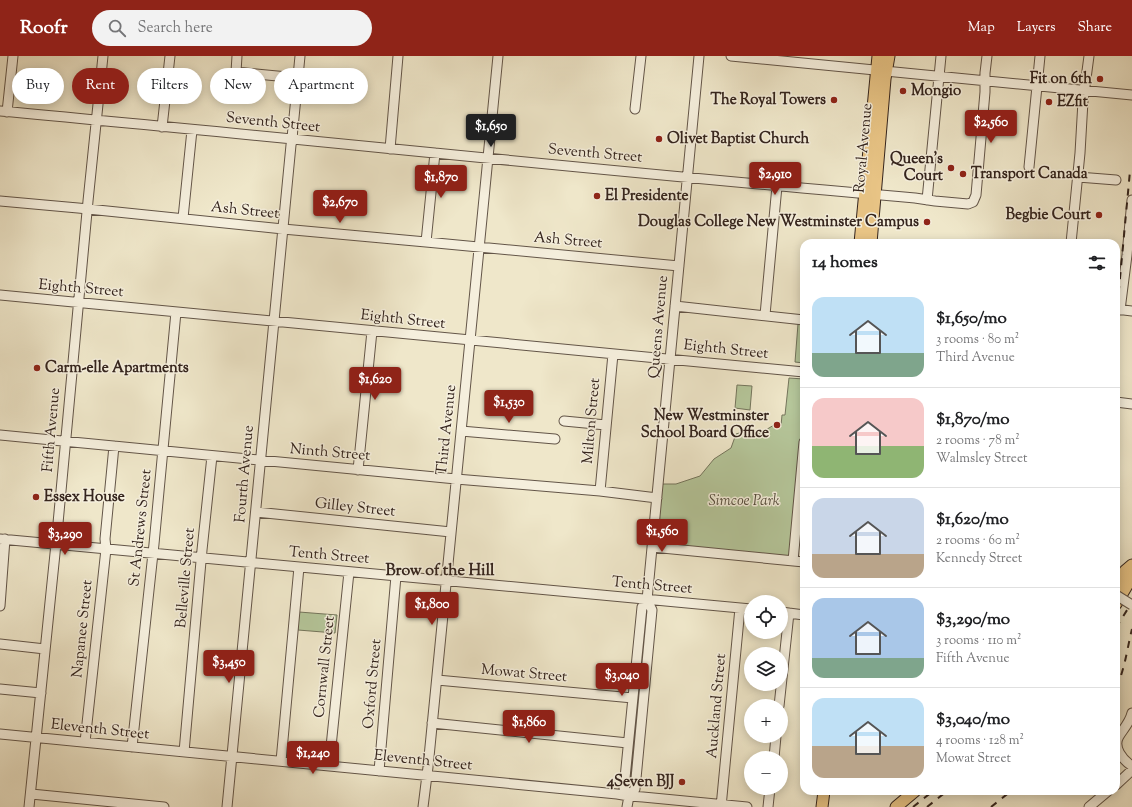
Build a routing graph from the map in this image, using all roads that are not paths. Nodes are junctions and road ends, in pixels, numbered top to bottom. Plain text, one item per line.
1 (13, 56) edge
2 (103, 56) edge
3 (170, 56) edge
4 (237, 56) edge
5 (300, 56) edge
6 (398, 56) edge
7 (498, 56) edge
8 (641, 56) edge
9 (699, 56) edge
10 (730, 56) edge
11 (878, 56) edge
12 (889, 56) edge
13 (941, 56) edge
14 (987, 56) edge
15 (1040, 56) edge
16 (1089, 56) edge
17 (236, 68) edge
18 (299, 68) edge
19 (881, 71) junction
20 (939, 76) junction
21 (985, 81) junction
22 (1038, 86) junction
23 (1085, 90) junction
24 (1132, 95) edge
25 (295, 104) edge
26 (635, 109) dead end
27 (3, 111) edge
28 (96, 120) junction
29 (162, 127) junction
30 (192, 130) junction
31 (291, 142) junction
32 (390, 149) junction
33 (435, 153) junction
34 (488, 158) junction
35 (1029, 166) dead end
36 (688, 177) junction
37 (1078, 177) junction
38 (1116, 180) dead end
39 (777, 186) junction
40 (870, 194) junction
41 (927, 200) junction
42 (1132, 200) edge
43 (0, 201) edge
44 (87, 209) junction
45 (183, 218) junction
46 (283, 229) junction
47 (861, 239) edge
48 (871, 239) edge
49 (1071, 239) edge
50 (426, 242) junction
51 (479, 247) junction
52 (679, 266) junction
53 (0, 295) edge
54 (1120, 301) edge
55 (78, 302) junction
56 (675, 306) junction
57 (1120, 310) edge
58 (1132, 311) edge
59 (176, 312) junction
60 (765, 315) junction
61 (800, 319) edge
62 (274, 321) junction
63 (372, 331) junction
64 (470, 340) junction
65 (613, 354) junction
66 (671, 358) junction
67 (800, 372) edge
68 (1120, 402) edge
69 (1132, 404) edge
70 (564, 421) dead end
71 (606, 425) junction
72 (461, 431) junction
73 (0, 435) edge
74 (555, 439) dead end
75 (65, 441) junction
76 (114, 446) junction
77 (163, 451) junction
78 (212, 456) junction
79 (261, 460) junction
80 (358, 470) junction
81 (456, 479) junction
82 (800, 485) edge
83 (600, 491) junction
84 (657, 498) junction
85 (256, 512) junction
86 (451, 532) junction
87 (3, 539) edge
88 (56, 544) junction
89 (652, 547) junction
90 (106, 549) junction
91 (153, 553) junction
92 (201, 558) junction
93 (1132, 558) edge
94 (793, 560) junction
95 (800, 561) edge
96 (252, 563) junction
97 (299, 567) junction
98 (1130, 571) edge
99 (349, 572) junction
100 (396, 576) junction
101 (446, 581) junction
102 (1120, 581) edge
103 (1120, 595) edge
104 (1120, 598) edge
105 (647, 600) junction
106 (1132, 605) edge
107 (0, 606) edge
108 (740, 608) junction
109 (744, 608) edge
110 (788, 612) edge
111 (800, 614) edge
112 (783, 639) edge
113 (0, 644) edge
114 (45, 649) junction
115 (437, 680) junction
116 (0, 689) edge
117 (40, 693) junction
118 (633, 698) junction
119 (779, 699) edge
120 (1132, 713) edge
121 (432, 723) junction
122 (0, 734) edge
123 (1120, 734) edge
124 (36, 738) junction
125 (85, 742) junction
126 (628, 743) junction
127 (132, 747) junction
128 (184, 752) junction
129 (1120, 753) edge
130 (232, 756) junction
131 (281, 761) junction
132 (329, 766) junction
133 (1132, 766) edge
134 (1132, 770) edge
135 (379, 771) junction
136 (427, 776) junction
137 (1120, 781) edge
138 (31, 794) junction
139 (769, 795) edge
140 (816, 795) edge
141 (824, 795) edge
142 (910, 795) edge
143 (1103, 795) edge
144 (629, 796) junction
145 (721, 806) edge
146 (29, 807) edge
147 (164, 807) edge
148 (227, 807) edge
149 (423, 807) edge
150 (628, 807) edge
151 (747, 807) edge
152 (768, 807) edge
153 (815, 807) edge
154 (822, 807) edge
155 (896, 807) edge
156 (1089, 807) edge

1 - 27 street
2 - 28 street, Fifth Avenue
3 - 29 street
4 - 17 street
5 - 18 street, Fourth Avenue
6 - 32 street
7 - 34 street, Third Avenue
8 - 26 street
9 - 36 street, Queens Avenue
10 - 19 street
11 - 19 main road, Royal Avenue
12 - 19 main road, Royal Avenue
13 - 20 street
14 - 21 street
15 - 22 street
16 - 23 street
19 - 20 street
19 - 40 main road, Royal Avenue
20 - 21 street
20 - 41 street
21 - 22 street
21 - 41 street, Seventh Street
22 - 23 street
22 - 35 street
23 - 24 street
23 - 37 street
25 - 31 street, Fourth Avenue
27 - 28 street, Seventh Street
28 - 29 street, Seventh Street
28 - 44 street, Fifth Avenue
29 - 30 street, Seventh Street
30 - 31 street, Seventh Street
30 - 45 street
31 - 32 street, Seventh Street
31 - 46 street, Fourth Avenue
32 - 33 street, Seventh Street
33 - 34 street, Seventh Street
33 - 50 street
34 - 36 street, Seventh Street
34 - 51 street, Third Avenue
36 - 39 street, Seventh Street
36 - 52 street, Queens Avenue
37 - 38 street
37 - 49 street
39 - 40 street, Seventh Street
39 - 60 street
40 - 41 street, Seventh Street
40 - 47 main road, Royal Avenue
40 - 48 main road, Royal Avenue
42 - 54 street
43 - 44 street, Ash Street
44 - 45 street, Ash Street
44 - 55 street, Fifth Avenue
45 - 46 street, Ash Street
46 - 50 street, Ash Street
46 - 62 street, Fourth Avenue
50 - 51 street, Ash Street
51 - 52 street, Ash Street
51 - 64 street, Third Avenue
52 - 56 street, Queens Avenue
53 - 55 street, Eighth Street
55 - 59 street, Eighth Street
55 - 75 street, Fifth Avenue
56 - 60 street
56 - 66 street, Queens Avenue
57 - 58 street
59 - 62 street, Eighth Street
59 - 77 street, St Andrews Street
60 - 61 street
62 - 63 street, Eighth Street
62 - 79 street, Fourth Avenue
63 - 64 street, Eighth Street
63 - 80 street
64 - 65 street, Eighth Street
64 - 72 street, Third Avenue
65 - 66 street, Eighth Street
65 - 71 street, Milton Street
66 - 67 street, Eighth Street
66 - 84 street, Queens Avenue
68 - 69 street
70 - 71 street
71 - 83 street, Milton Street
72 - 74 street
72 - 81 street, Third Avenue
73 - 75 street, Ninth Street
75 - 76 street, Ninth Street
75 - 88 street, Fifth Avenue
76 - 77 street, Ninth Street
76 - 90 street, Napanee Street
77 - 78 street, Ninth Street
77 - 91 street, St Andrews Street
78 - 79 street, Ninth Street
78 - 92 street, Belleville Street
79 - 80 street, Ninth Street
79 - 85 street, Fourth Avenue
80 - 81 street, Ninth Street
81 - 83 street, Ninth Street
81 - 86 street, Third Avenue
82 - 94 street
83 - 84 street, Ninth Street
84 - 89 street, Queens Avenue
85 - 86 street, Gilley Street
85 - 96 street, Fourth Avenue
86 - 101 street, Third Avenue
87 - 88 street, Tenth Street
87 - 107 street
88 - 90 street, Tenth Street
88 - 114 street, Fifth Avenue
89 - 94 street
89 - 105 street, Queens Avenue
90 - 91 street, Tenth Street
90 - 125 street, Napanee Street
91 - 92 street, Tenth Street
91 - 127 street, St Andrews Street
92 - 96 street, Tenth Street
92 - 128 street, Belleville Street
93 - 98 street
94 - 95 street
96 - 97 street, Tenth Street
96 - 130 street, Fourth Avenue
97 - 99 street, Tenth Street
97 - 131 street
98 - 102 main road
98 - 103 main road
99 - 100 street, Tenth Street
99 - 132 street, Cornwall Street
100 - 101 street, Tenth Street
100 - 135 street, Oxford Street
101 - 105 street, Tenth Street
101 - 115 street, Third Avenue
104 - 106 street, bridge
105 - 108 street, Tenth Street
105 - 118 street, Queens Avenue
105 - 144 street, Queens Avenue
108 - 109 street, Tenth Street
108 - 145 street, Auckland Street
110 - 111 street
112 - 119 street
113 - 114 street
114 - 117 street, Fifth Avenue
115 - 118 street, Mowat Street
115 - 121 street, Third Avenue
116 - 117 street
117 - 124 street, Fifth Avenue
118 - 126 street, Queens Avenue
120 - 123 street
121 - 126 street
121 - 136 street, Third Avenue
122 - 124 street, Eleventh Street
124 - 125 street, Eleventh Street
124 - 138 street, Fifth Avenue
125 - 127 street, Eleventh Street
126 - 144 street, Queens Avenue
127 - 128 street, Eleventh Street
128 - 130 street, Eleventh Street
129 - 133 street
130 - 131 street, Eleventh Street
130 - 148 street, Fourth Avenue
131 - 132 street, Eleventh Street
132 - 135 street, Eleventh Street
134 - 137 street
135 - 136 street, Eleventh Street
136 - 144 street, Eleventh Street
136 - 149 street, Third Avenue
138 - 146 street, Fifth Avenue
138 - 147 street
139 - 152 street
140 - 153 main road
141 - 154 main road
142 - 155 main road
143 - 156 street
144 - 145 street, Eleventh Street
144 - 150 street, Queens Avenue
145 - 151 street, Eleventh Street

